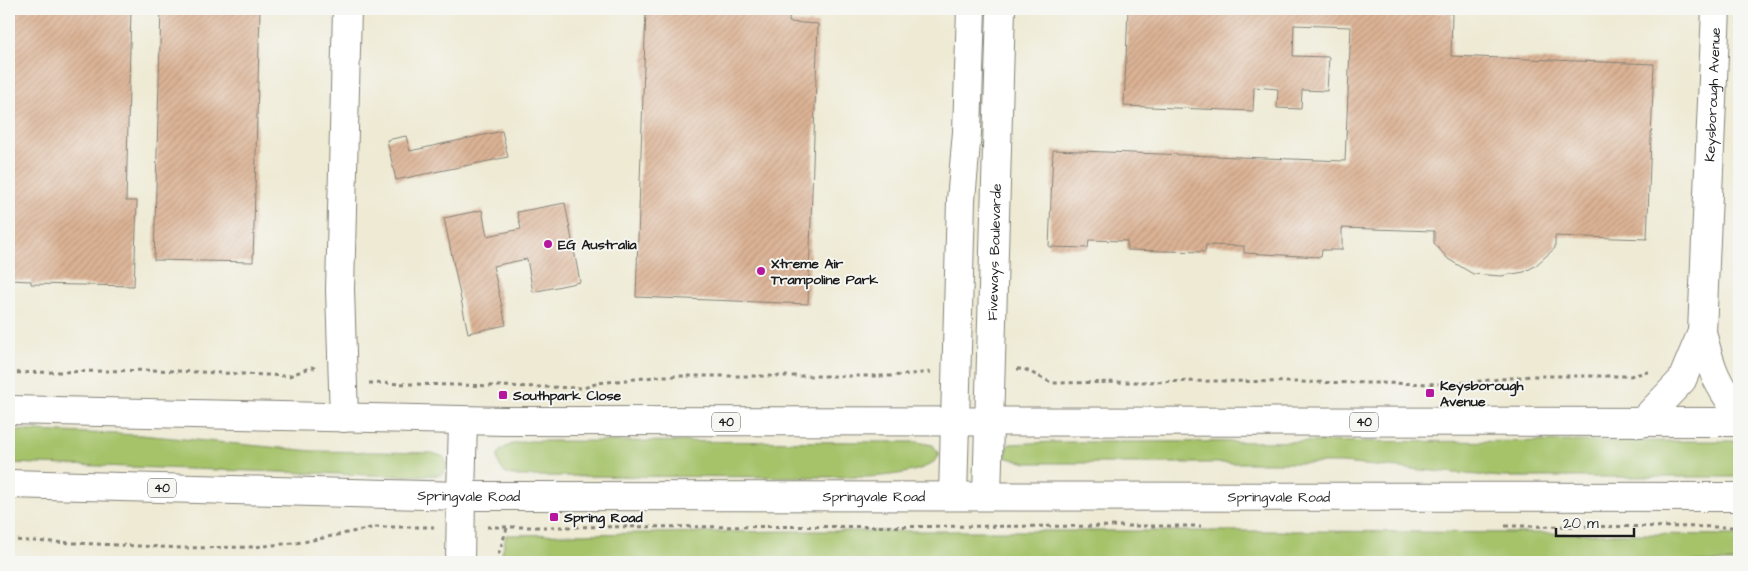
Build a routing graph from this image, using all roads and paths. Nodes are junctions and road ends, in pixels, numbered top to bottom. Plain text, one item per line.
1 (347, 9) edge
2 (972, 9) edge
3 (1001, 9) edge
4 (1716, 9) edge
5 (1702, 332) junction
6 (1689, 367) junction
7 (991, 368) junction
8 (955, 372) junction
9 (9, 373) edge
10 (343, 382) junction
11 (9, 410) edge
12 (1739, 414) edge
13 (344, 418) junction
14 (463, 420) junction
15 (954, 422) junction
16 (990, 422) junction
17 (1739, 422) edge
18 (1641, 423) junction
19 (9, 484) edge
20 (462, 496) junction
21 (953, 496) junction
22 (987, 496) junction
23 (1739, 497) edge
24 (1204, 526) dead end
25 (1500, 526) dead end
26 (1739, 527) edge
27 (461, 528) junction
28 (507, 528) junction
29 (9, 540) edge
30 (460, 562) edge
31 (496, 562) edge

1 - 10 main road
2 - 8 main road
3 - 7 main road, Fiveways Boulevarde
4 - 5 main road, Keysborough Avenue
5 - 6 main road, Keysborough Avenue
5 - 12 main road, Keysborough Avenue
6 - 7 path
6 - 18 main road, Keysborough Avenue
7 - 16 main road, Fiveways Boulevarde
8 - 10 path
8 - 15 main road
9 - 10 path
10 - 13 main road
11 - 13 main road, 40
13 - 14 main road, 40
14 - 15 main road, 40
14 - 20 main road
15 - 16 main road, 40
15 - 21 main road
16 - 18 main road, 40
16 - 22 main road, Fiveways Boulevarde
17 - 18 main road, 40
19 - 20 main road, Springvale Road / 40
20 - 21 main road, Springvale Road / 40
20 - 27 main road
21 - 22 main road, Springvale Road / 40
22 - 23 main road, Springvale Road / 40
24 - 28 path
25 - 26 path
27 - 28 path
27 - 29 path
27 - 30 main road
28 - 31 path

